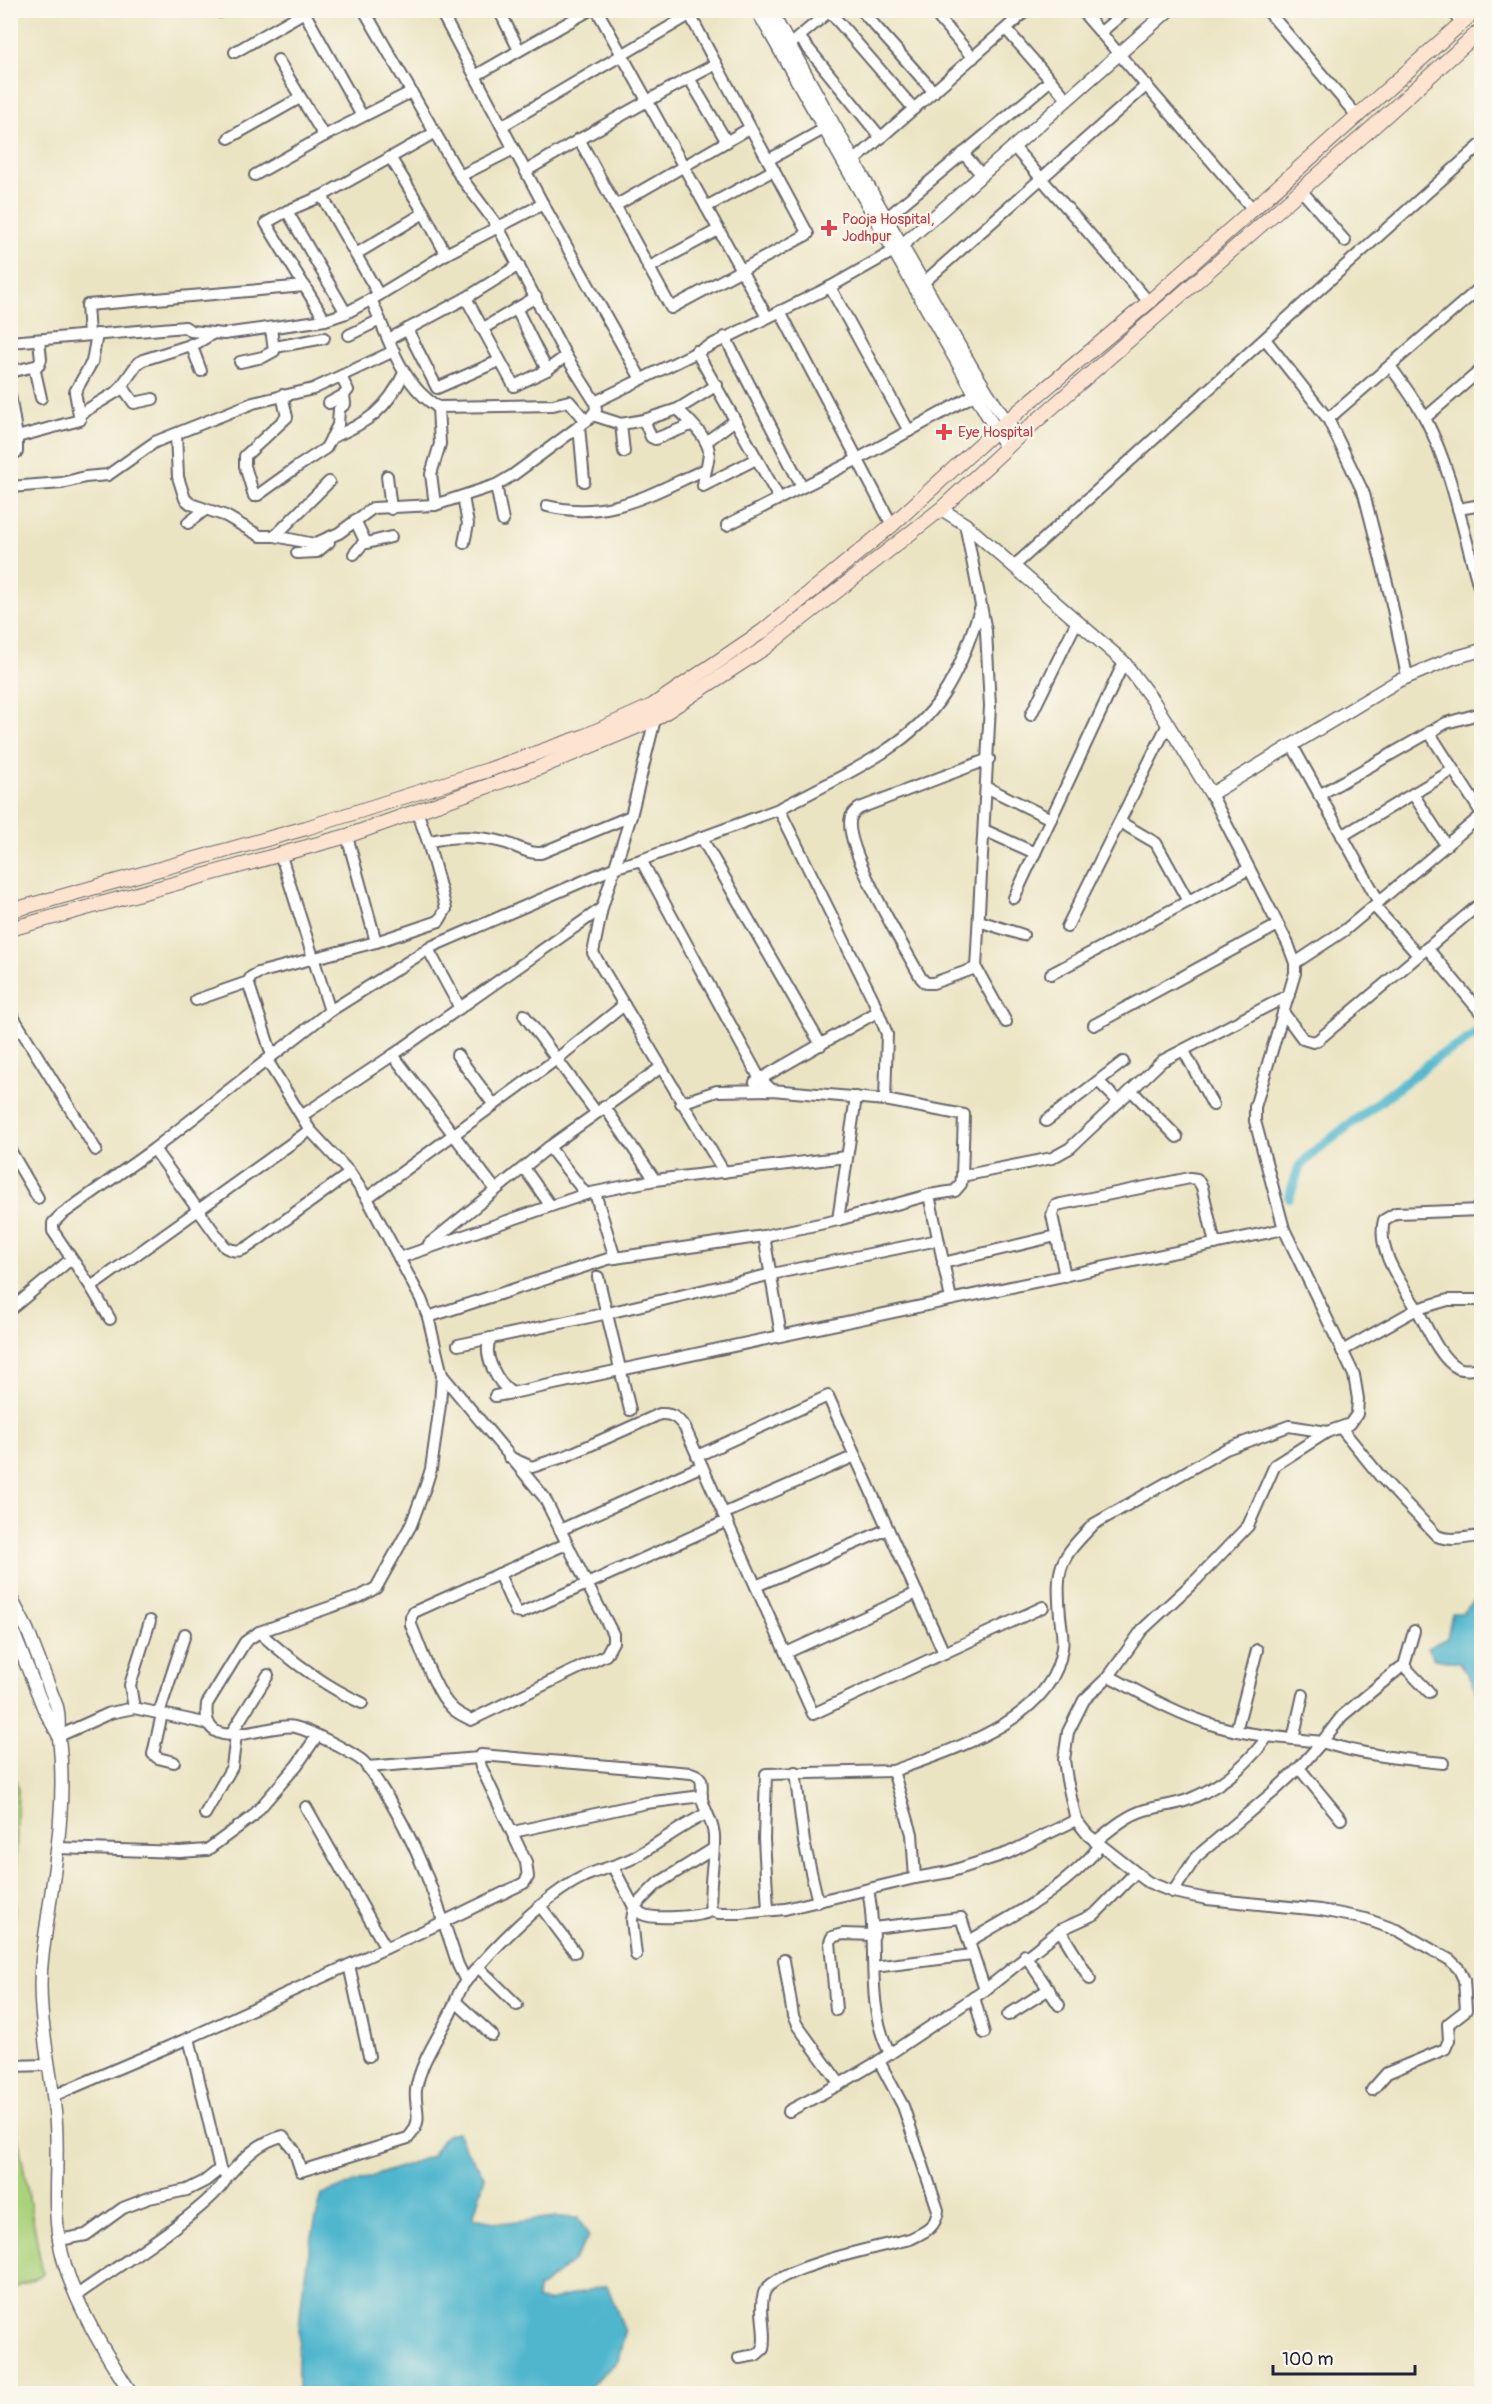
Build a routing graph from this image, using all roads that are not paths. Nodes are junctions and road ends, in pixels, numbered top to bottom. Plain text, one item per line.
1 (364, 10) edge
2 (440, 10) edge
3 (499, 10) edge
4 (590, 10) edge
5 (597, 10) edge
6 (757, 10) edge
7 (770, 10) edge
8 (861, 10) edge
9 (932, 10) edge
10 (1007, 10) edge
11 (1027, 10) edge
12 (1081, 10) edge
13 (1127, 10) edge
14 (1169, 10) edge
15 (1266, 10) edge
16 (1451, 10) edge
17 (1476, 10) edge
18 (305, 11) edge
19 (830, 11) edge
20 (694, 13) edge
21 (1016, 21) junction
22 (1462, 24) junction
23 (1006, 29) junction
24 (1482, 29) edge
25 (1101, 32) junction
26 (794, 41) junction
27 (519, 50) junction
28 (234, 52) dead end
29 (1120, 53) junction
30 (621, 57) junction
31 (973, 57) junction
32 (278, 60) dead end
33 (716, 64) junction
34 (475, 76) junction
35 (689, 78) junction
36 (1051, 80) junction
37 (1147, 85) junction
38 (411, 92) junction
39 (934, 92) junction
40 (300, 98) junction
41 (1068, 99) junction
42 (646, 100) junction
43 (914, 109) junction
44 (362, 116) junction
45 (1358, 117) junction
46 (502, 126) junction
47 (750, 128) junction
48 (824, 129) junction
49 (434, 134) junction
50 (324, 136) junction
51 (229, 138) dead end
52 (881, 138) junction
53 (579, 139) junction
54 (726, 142) junction
55 (1482, 144) edge
56 (1013, 146) junction
57 (514, 149) junction
58 (963, 153) junction
59 (390, 158) junction
60 (768, 160) junction
61 (855, 160) junction
62 (684, 167) junction
63 (774, 170) junction
64 (526, 171) junction
65 (981, 174) junction
66 (255, 175) dead end
67 (460, 176) junction
68 (1041, 178) junction
69 (1301, 190) junction
70 (322, 196) junction
71 (543, 204) junction
72 (615, 206) junction
73 (706, 207) junction
74 (1252, 208) junction
75 (286, 211) junction
76 (424, 213) junction
77 (886, 218) junction
78 (497, 225) junction
79 (718, 230) junction
80 (1345, 241) dead end
81 (897, 249) junction
82 (356, 254) junction
83 (446, 254) junction
84 (519, 265) junction
85 (648, 268) junction
86 (740, 269) junction
87 (923, 283) junction
88 (305, 286) junction
89 (1482, 286) edge
90 (830, 287) junction
91 (375, 297) junction
92 (536, 297) junction
93 (466, 298) junction
94 (1149, 302) junction
95 (516, 308) junction
96 (780, 311) junction
97 (346, 313) junction
98 (767, 317) junction
99 (325, 320) junction
100 (380, 320) junction
101 (271, 328) junction
102 (407, 329) junction
103 (482, 329) junction
104 (93, 334) junction
105 (212, 334) junction
106 (349, 335) dead end
107 (324, 338) dead end
108 (725, 338) junction
109 (389, 339) junction
110 (1265, 339) junction
111 (39, 340) junction
112 (10, 342) edge
113 (191, 344) junction
114 (275, 348) junction
115 (394, 351) junction
116 (696, 351) junction
117 (566, 356) junction
118 (499, 361) junction
119 (240, 362) dead end
120 (1390, 366) junction
121 (34, 367) junction
122 (1482, 369) edge
123 (547, 370) junction
124 (201, 371) dead end
125 (10, 372) edge
126 (404, 374) junction
127 (341, 376) junction
128 (640, 379) junction
129 (717, 385) junction
130 (122, 386) junction
131 (10, 395) edge
132 (282, 395) junction
133 (344, 395) junction
134 (974, 395) junction
135 (41, 398) dead end
136 (153, 399) dead end
137 (595, 402) junction
138 (329, 403) dead end
139 (438, 407) junction
140 (678, 409) junction
141 (80, 414) junction
142 (1425, 418) junction
143 (1328, 419) junction
144 (644, 420) junction
145 (735, 420) junction
146 (586, 421) junction
147 (1007, 422) junction
148 (621, 424) junction
149 (691, 425) junction
150 (909, 431) junction
151 (995, 431) junction
152 (176, 434) junction
153 (17, 437) junction
154 (1018, 437) junction
155 (331, 438) junction
156 (706, 442) junction
157 (1006, 448) junction
158 (624, 452) dead end
159 (10, 455) edge
160 (756, 459) junction
161 (858, 459) junction
162 (704, 470) junction
163 (387, 476) dead end
164 (584, 481) dead end
165 (329, 482) dead end
166 (496, 484) junction
167 (10, 487) edge
168 (802, 487) junction
169 (462, 497) junction
170 (779, 498) junction
171 (435, 505) junction
172 (1482, 505) edge
173 (547, 507) dead end
174 (941, 508) junction
175 (390, 509) junction
176 (1458, 509) junction
177 (205, 510) junction
178 (355, 520) junction
179 (503, 521) dead end
180 (188, 523) dead end
181 (965, 524) junction
182 (727, 525) dead end
183 (892, 525) junction
184 (339, 533) junction
185 (275, 536) junction
186 (391, 537) dead end
187 (464, 543) dead end
188 (363, 544) junction
189 (297, 553) dead end
190 (354, 554) dead end
191 (1014, 566) junction
192 (1479, 580) edge
193 (1482, 597) edge
194 (981, 607) junction
195 (1077, 621) junction
196 (1482, 650) edge
197 (1124, 662) junction
198 (1407, 676) junction
199 (1482, 713) edge
200 (1031, 715) dead end
201 (655, 719) junction
202 (1168, 724) junction
203 (1429, 732) junction
204 (1292, 745) junction
205 (989, 759) junction
206 (1454, 770) junction
207 (986, 787) junction
208 (1211, 794) junction
209 (1413, 794) junction
210 (1319, 795) junction
211 (779, 809) junction
212 (417, 811) junction
213 (1482, 815) edge
214 (631, 816) junction
215 (1051, 819) junction
216 (1120, 822) junction
217 (984, 830) junction
218 (347, 836) junction
219 (1342, 836) junction
220 (701, 837) junction
221 (428, 842) junction
222 (1446, 845) junction
223 (280, 853) junction
224 (1035, 853) junction
225 (641, 860) junction
226 (616, 867) junction
227 (1249, 868) junction
228 (1014, 898) dead end
229 (1188, 902) junction
230 (1482, 902) edge
231 (1376, 904) junction
232 (602, 908) junction
233 (10, 911) edge
234 (979, 921) junction
235 (1278, 925) junction
236 (1068, 927) dead end
237 (10, 929) edge
238 (1023, 935) dead end
239 (376, 942) junction
240 (428, 949) junction
241 (1422, 952) junction
242 (314, 959) junction
243 (1295, 963) junction
244 (976, 968) junction
245 (1051, 974) dead end
246 (248, 982) junction
247 (1289, 995) junction
248 (196, 1000) dead end
249 (624, 1005) junction
250 (460, 1008) junction
251 (330, 1011) junction
252 (10, 1012) edge
253 (877, 1012) junction
254 (1284, 1012) junction
255 (1482, 1014) edge
256 (524, 1015) dead end
257 (1006, 1022) dead end
258 (1094, 1025) dead end
259 (820, 1045) junction
260 (1184, 1051) junction
261 (393, 1055) junction
262 (457, 1055) dead end
263 (270, 1057) junction
264 (558, 1058) junction
265 (1123, 1062) dead end
266 (660, 1068) junction
267 (760, 1079) junction
268 (1099, 1082) junction
269 (740, 1090) junction
270 (772, 1090) junction
271 (1131, 1090) junction
272 (856, 1097) junction
273 (885, 1101) junction
274 (681, 1102) junction
275 (1119, 1102) junction
276 (494, 1105) junction
277 (1213, 1105) dead end
278 (600, 1109) junction
279 (303, 1115) junction
280 (1046, 1121) dead end
281 (310, 1130) junction
282 (454, 1134) junction
283 (1177, 1137) dead end
284 (549, 1147) junction
285 (154, 1149) junction
286 (10, 1150) edge
287 (96, 1150) dead end
288 (846, 1157) junction
289 (524, 1168) junction
290 (724, 1172) junction
291 (350, 1173) junction
292 (962, 1176) junction
293 (655, 1180) junction
294 (495, 1189) junction
295 (591, 1193) junction
296 (929, 1195) junction
297 (38, 1197) dead end
298 (367, 1198) junction
299 (550, 1205) junction
300 (199, 1210) junction
301 (1482, 1210) edge
302 (838, 1220) junction
303 (455, 1221) junction
304 (1284, 1229) junction
305 (764, 1236) junction
306 (1056, 1236) junction
307 (452, 1239) junction
308 (938, 1240) junction
309 (1215, 1244) junction
310 (424, 1248) junction
311 (399, 1258) junction
312 (615, 1258) junction
313 (71, 1259) junction
314 (943, 1263) junction
315 (771, 1274) junction
316 (1065, 1276) junction
317 (598, 1277) dead end
318 (91, 1287) junction
319 (951, 1299) junction
320 (1482, 1300) edge
321 (1417, 1308) junction
322 (10, 1310) edge
323 (608, 1313) junction
324 (428, 1317) junction
325 (110, 1319) dead end
326 (781, 1335) junction
327 (491, 1338) junction
328 (458, 1345) dead end
329 (1342, 1351) junction
330 (1482, 1368) edge
331 (620, 1370) junction
332 (442, 1375) junction
333 (512, 1393) junction
334 (495, 1396) dead end
335 (630, 1410) dead end
336 (1341, 1428) junction
337 (1327, 1432) junction
338 (855, 1456) junction
339 (509, 1457) junction
340 (699, 1461) junction
341 (725, 1517) junction
342 (888, 1529) junction
343 (560, 1530) junction
344 (1482, 1536) edge
345 (566, 1544) junction
346 (499, 1574) junction
347 (587, 1584) junction
348 (756, 1586) junction
349 (917, 1593) junction
350 (10, 1596) edge
351 (1043, 1607) dead end
352 (150, 1622) dead end
353 (10, 1624) edge
354 (1414, 1631) dead end
355 (259, 1632) junction
356 (185, 1634) dead end
357 (1257, 1650) dead end
358 (786, 1653) junction
359 (944, 1653) junction
360 (1404, 1666) junction
361 (268, 1675) dead end
362 (1109, 1676) junction
363 (1429, 1692) dead end
364 (1304, 1695) dead end
365 (362, 1703) dead end
366 (134, 1708) junction
367 (160, 1714) junction
368 (209, 1724) junction
369 (1236, 1731) junction
370 (233, 1735) junction
371 (59, 1736) junction
372 (317, 1736) junction
373 (1268, 1736) junction
374 (1293, 1739) junction
375 (1322, 1742) junction
376 (479, 1758) junction
377 (174, 1762) dead end
378 (1443, 1763) dead end
379 (368, 1767) junction
380 (1299, 1768) junction
381 (893, 1771) junction
382 (795, 1772) junction
383 (702, 1796) junction
384 (306, 1807) dead end
385 (205, 1814) dead end
386 (706, 1814) junction
387 (1341, 1819) dead end
388 (1076, 1820) junction
389 (513, 1832) junction
390 (1098, 1844) junction
391 (58, 1848) junction
392 (713, 1849) junction
393 (613, 1867) junction
394 (1134, 1873) junction
395 (915, 1878) junction
396 (868, 1890) junction
397 (1173, 1892) junction
398 (818, 1902) junction
399 (541, 1907) junction
400 (634, 1907) junction
401 (768, 1910) junction
402 (711, 1911) junction
403 (443, 1922) junction
404 (1060, 1930) junction
405 (873, 1931) junction
406 (969, 1941) junction
407 (386, 1948) junction
408 (575, 1952) dead end
409 (636, 1955) dead end
410 (972, 1955) junction
411 (1025, 1955) junction
412 (784, 1960) dead end
413 (349, 1965) junction
414 (478, 1966) junction
415 (874, 1967) junction
416 (1090, 1979) dead end
417 (466, 1981) junction
418 (1049, 1989) junction
419 (984, 1990) junction
420 (974, 1997) junction
421 (456, 2002) junction
422 (517, 2005) dead end
423 (1059, 2005) dead end
424 (836, 2010) dead end
425 (1008, 2015) dead end
426 (984, 2033) dead end
427 (492, 2035) dead end
428 (189, 2038) junction
429 (890, 2053) junction
430 (369, 2056) dead end
431 (879, 2061) junction
432 (49, 2065) junction
433 (10, 2066) edge
434 (840, 2084) junction
435 (1372, 2090) dead end
436 (53, 2096) junction
437 (789, 2111) dead end
438 (224, 2173) junction
439 (59, 2240) junction
440 (76, 2295) junction
441 (739, 2358) dead end
442 (132, 2394) edge

1 - 38 street
2 - 34 street
3 - 27 street
4 - 27 street
5 - 30 street
6 - 48 street
7 - 26 street
8 - 39 street
9 - 31 street
10 - 21 street
11 - 21 street
12 - 25 street
13 - 25 street
14 - 29 street
15 - 45 street
16 - 22 street
17 - 22 main road
18 - 28 street
18 - 44 street
19 - 26 street
19 - 43 street
20 - 30 street
20 - 33 street
21 - 23 street
22 - 45 main road
23 - 31 street
23 - 36 street
24 - 69 main road
25 - 29 street
26 - 52 street
26 - 61 street
27 - 34 street
29 - 37 street
29 - 41 street
30 - 42 street
30 - 46 street
31 - 39 street
32 - 40 street
33 - 35 street
33 - 47 street
34 - 46 street
35 - 42 street
35 - 54 street
36 - 41 street
36 - 58 street
37 - 68 street
37 - 74 street
38 - 44 street
38 - 49 street
39 - 43 street
40 - 50 street
40 - 51 street
41 - 56 street
42 - 53 street
42 - 62 street
43 - 52 street
44 - 50 street
45 - 74 main road
46 - 57 street
47 - 54 street
47 - 60 street
48 - 60 street
48 - 81 street
49 - 59 street
49 - 67 street
50 - 66 street
52 - 61 street
53 - 64 street
53 - 72 street
54 - 62 street
55 - 110 street
56 - 65 street
56 - 68 street
57 - 64 street
57 - 67 street
58 - 65 street
58 - 77 street
59 - 70 street
59 - 76 street
60 - 63 street
61 - 77 street
62 - 72 street
62 - 73 street
63 - 73 street
63 - 86 street
64 - 71 street
65 - 81 street
67 - 78 street
68 - 87 street
68 - 94 street
69 - 80 street
69 - 154 main road
70 - 75 street
70 - 82 street
71 - 78 street
71 - 128 street
72 - 85 street
73 - 79 street
74 - 94 main road
75 - 88 street
75 - 97 street
76 - 82 street
76 - 83 street
77 - 81 street
78 - 83 street
78 - 84 street
79 - 85 street
79 - 86 street
81 - 87 street
81 - 90 street
81 - 134 street
82 - 91 street
83 - 91 street
84 - 92 street
84 - 93 street
85 - 86 street
86 - 98 street
87 - 147 street
88 - 99 street
88 - 104 street
89 - 120 street
90 - 96 street
90 - 150 street
91 - 97 street
91 - 100 street
92 - 95 street
92 - 117 street
93 - 102 street
93 - 103 street
94 - 147 main road
95 - 103 street
95 - 123 street
96 - 98 street
96 - 161 street
97 - 99 street
98 - 108 street
99 - 101 street
100 - 106 street
100 - 109 street
101 - 105 street
101 - 114 street
102 - 109 street
102 - 118 street
103 - 118 street
104 - 105 street
104 - 111 street
104 - 141 street
105 - 113 street
107 - 114 street
108 - 116 street
108 - 168 street
109 - 115 street
110 - 143 street
110 - 191 street
111 - 112 street
111 - 121 street
113 - 124 street
113 - 130 street
114 - 119 street
115 - 126 street
115 - 127 street
116 - 128 street
116 - 129 street
117 - 123 street
117 - 137 street
118 - 123 street
120 - 142 street
120 - 143 street
121 - 125 street
121 - 135 street
122 - 142 street
126 - 139 street
126 - 155 street
127 - 132 street
127 - 133 street
128 - 137 street
129 - 140 street
129 - 145 street
130 - 136 street
130 - 141 street
131 - 153 street
132 - 152 street
132 - 155 street
133 - 138 street
133 - 155 street
134 - 150 street
134 - 151 street
137 - 146 street
139 - 146 street
139 - 171 street
140 - 144 street
140 - 149 street
141 - 153 street
142 - 176 street
143 - 198 street
144 - 148 street
144 - 149 street
145 - 156 street
145 - 160 street
146 - 148 street
146 - 164 street
146 - 166 street
147 - 151 main road
147 - 154 street
148 - 158 street
149 - 156 street
150 - 161 street
151 - 157 street
151 - 183 main road
152 - 167 street
152 - 177 street
153 - 159 street
154 - 157 main road
156 - 162 street
157 - 174 main road
160 - 162 street
160 - 170 street
161 - 168 street
161 - 183 street
162 - 173 street
163 - 175 street
165 - 185 street
166 - 169 street
166 - 179 street
168 - 170 street
169 - 171 street
169 - 187 street
170 - 182 street
171 - 175 street
172 - 176 street
174 - 181 street
174 - 201 main road
175 - 178 street
176 - 192 street
177 - 180 street
177 - 185 street
178 - 184 street
178 - 188 street
181 - 191 street
181 - 194 street
183 - 233 main road
184 - 185 street
184 - 189 street
186 - 188 street
188 - 190 street
191 - 195 street
192 - 193 street
194 - 205 street
194 - 211 street
195 - 197 street
195 - 200 street
196 - 198 street
197 - 202 street
197 - 215 street
198 - 204 street
199 - 203 street
201 - 212 main road
201 - 214 street
202 - 208 street
202 - 216 street
203 - 206 street
203 - 210 street
204 - 208 street
204 - 210 street
205 - 207 street
205 - 244 street
206 - 209 street
206 - 213 street
207 - 215 street
207 - 217 street
208 - 227 street
209 - 219 street
209 - 222 street
210 - 219 street
211 - 220 street
211 - 253 street
212 - 218 main road
212 - 221 street
213 - 222 street
214 - 221 street
214 - 226 street
215 - 224 street
216 - 229 street
216 - 236 street
217 - 224 street
217 - 234 street
218 - 223 main road
218 - 239 street
219 - 231 street
220 - 225 street
220 - 259 street
221 - 239 street
222 - 231 street
223 - 237 main road
223 - 242 street
224 - 228 street
225 - 226 street
225 - 267 street
226 - 232 street
226 - 240 street
227 - 229 street
227 - 235 street
229 - 245 street
230 - 241 street
231 - 241 street
231 - 243 street
232 - 249 street
232 - 250 street
234 - 238 street
234 - 244 street
235 - 243 street
235 - 258 street
239 - 242 street
240 - 250 street
240 - 251 street
241 - 254 street
241 - 255 street
242 - 246 street
242 - 251 street
243 - 247 street
244 - 257 street
246 - 248 street
246 - 263 street
247 - 254 street
247 - 260 street
249 - 264 street
249 - 266 street
250 - 261 street
251 - 263 street
252 - 287 street
253 - 259 street
253 - 273 street
254 - 304 street
256 - 264 street
259 - 267 street
260 - 271 street
260 - 277 street
261 - 279 street
261 - 282 street
262 - 276 street
263 - 279 street
263 - 285 street
264 - 276 street
264 - 278 street
265 - 268 street
266 - 274 street
266 - 278 street
267 - 269 street
267 - 270 street
268 - 275 street
268 - 280 street
269 - 270 street
269 - 274 street
270 - 272 street
271 - 275 street
271 - 283 street
272 - 273 street
272 - 288 street
273 - 292 street
274 - 290 street
275 - 292 street
276 - 282 street
278 - 284 street
278 - 293 street
279 - 281 street
281 - 291 street
281 - 300 street
282 - 294 street
282 - 298 street
284 - 289 street
284 - 295 street
285 - 300 street
285 - 313 street
286 - 297 street
288 - 290 street
288 - 302 street
289 - 294 street
289 - 299 street
290 - 293 street
291 - 298 street
291 - 300 street
292 - 296 street
293 - 295 street
294 - 303 street
295 - 299 street
295 - 312 street
296 - 302 street
296 - 308 street
298 - 311 street
299 - 307 street
300 - 318 street
301 - 321 street
302 - 305 street
303 - 307 street
303 - 310 street
304 - 309 street
304 - 329 street
305 - 312 street
305 - 315 street
306 - 309 street
306 - 314 street
306 - 316 street
307 - 310 street
308 - 314 street
308 - 315 street
309 - 316 street
310 - 311 street
311 - 324 street
312 - 324 street
313 - 318 street
313 - 322 street
314 - 319 street
315 - 323 street
315 - 326 street
316 - 319 street
317 - 323 street
318 - 325 street
319 - 326 street
320 - 321 street
321 - 329 street
321 - 330 street
323 - 327 street
323 - 331 street
324 - 332 street
326 - 331 street
327 - 328 street
327 - 333 street
329 - 336 street
331 - 333 street
331 - 335 street
332 - 339 street
332 - 355 street
333 - 334 street
336 - 337 street
336 - 344 street
337 - 362 street
337 - 381 street
338 - 340 street
338 - 341 street
338 - 342 street
339 - 340 street
339 - 343 street
340 - 341 street
340 - 343 street
341 - 347 street
341 - 348 street
342 - 348 street
342 - 349 street
343 - 345 street
345 - 346 street
345 - 347 street
346 - 347 street
346 - 347 street
348 - 358 street
349 - 358 street
349 - 359 street
350 - 371 street
351 - 359 street
352 - 366 street
353 - 371 street
354 - 360 street
355 - 365 street
355 - 368 street
356 - 367 street
357 - 369 street
358 - 359 street
360 - 363 street
360 - 375 street
361 - 370 street
362 - 369 street
362 - 388 street
364 - 374 street
366 - 367 street
366 - 371 street
367 - 368 street
367 - 377 street
368 - 370 street
369 - 373 street
370 - 372 street
370 - 385 street
371 - 391 street
372 - 379 street
372 - 391 street
373 - 374 street
373 - 390 street
374 - 375 street
375 - 378 street
375 - 380 street
376 - 379 street
376 - 383 street
376 - 389 street
379 - 403 street
380 - 387 street
380 - 397 street
381 - 382 street
381 - 395 street
382 - 398 street
382 - 401 street
383 - 386 street
383 - 389 street
384 - 407 street
386 - 392 street
386 - 393 street
388 - 390 street
388 - 395 street
389 - 403 street
390 - 394 street
390 - 406 street
391 - 432 street
392 - 400 street
392 - 402 street
393 - 399 street
393 - 400 street
394 - 397 street
394 - 404 street
395 - 396 street
396 - 398 street
396 - 405 street
397 - 435 street
398 - 401 street
399 - 408 street
399 - 414 street
400 - 402 street
400 - 409 street
401 - 402 street
403 - 407 street
403 - 417 street
404 - 411 street
404 - 416 street
405 - 406 street
405 - 415 street
405 - 424 street
406 - 410 street
407 - 413 street
410 - 415 street
410 - 419 street
411 - 418 street
411 - 419 street
412 - 434 street
413 - 428 street
413 - 430 street
414 - 417 street
414 - 422 street
415 - 429 street
417 - 421 street
418 - 423 street
418 - 425 street
419 - 420 street
420 - 426 street
420 - 429 street
421 - 427 street
421 - 438 street
428 - 436 street
428 - 438 street
429 - 431 street
431 - 434 street
431 - 441 street
432 - 433 street
432 - 436 street
434 - 437 street
436 - 439 street
438 - 439 street
438 - 440 street
439 - 440 street
440 - 442 street

